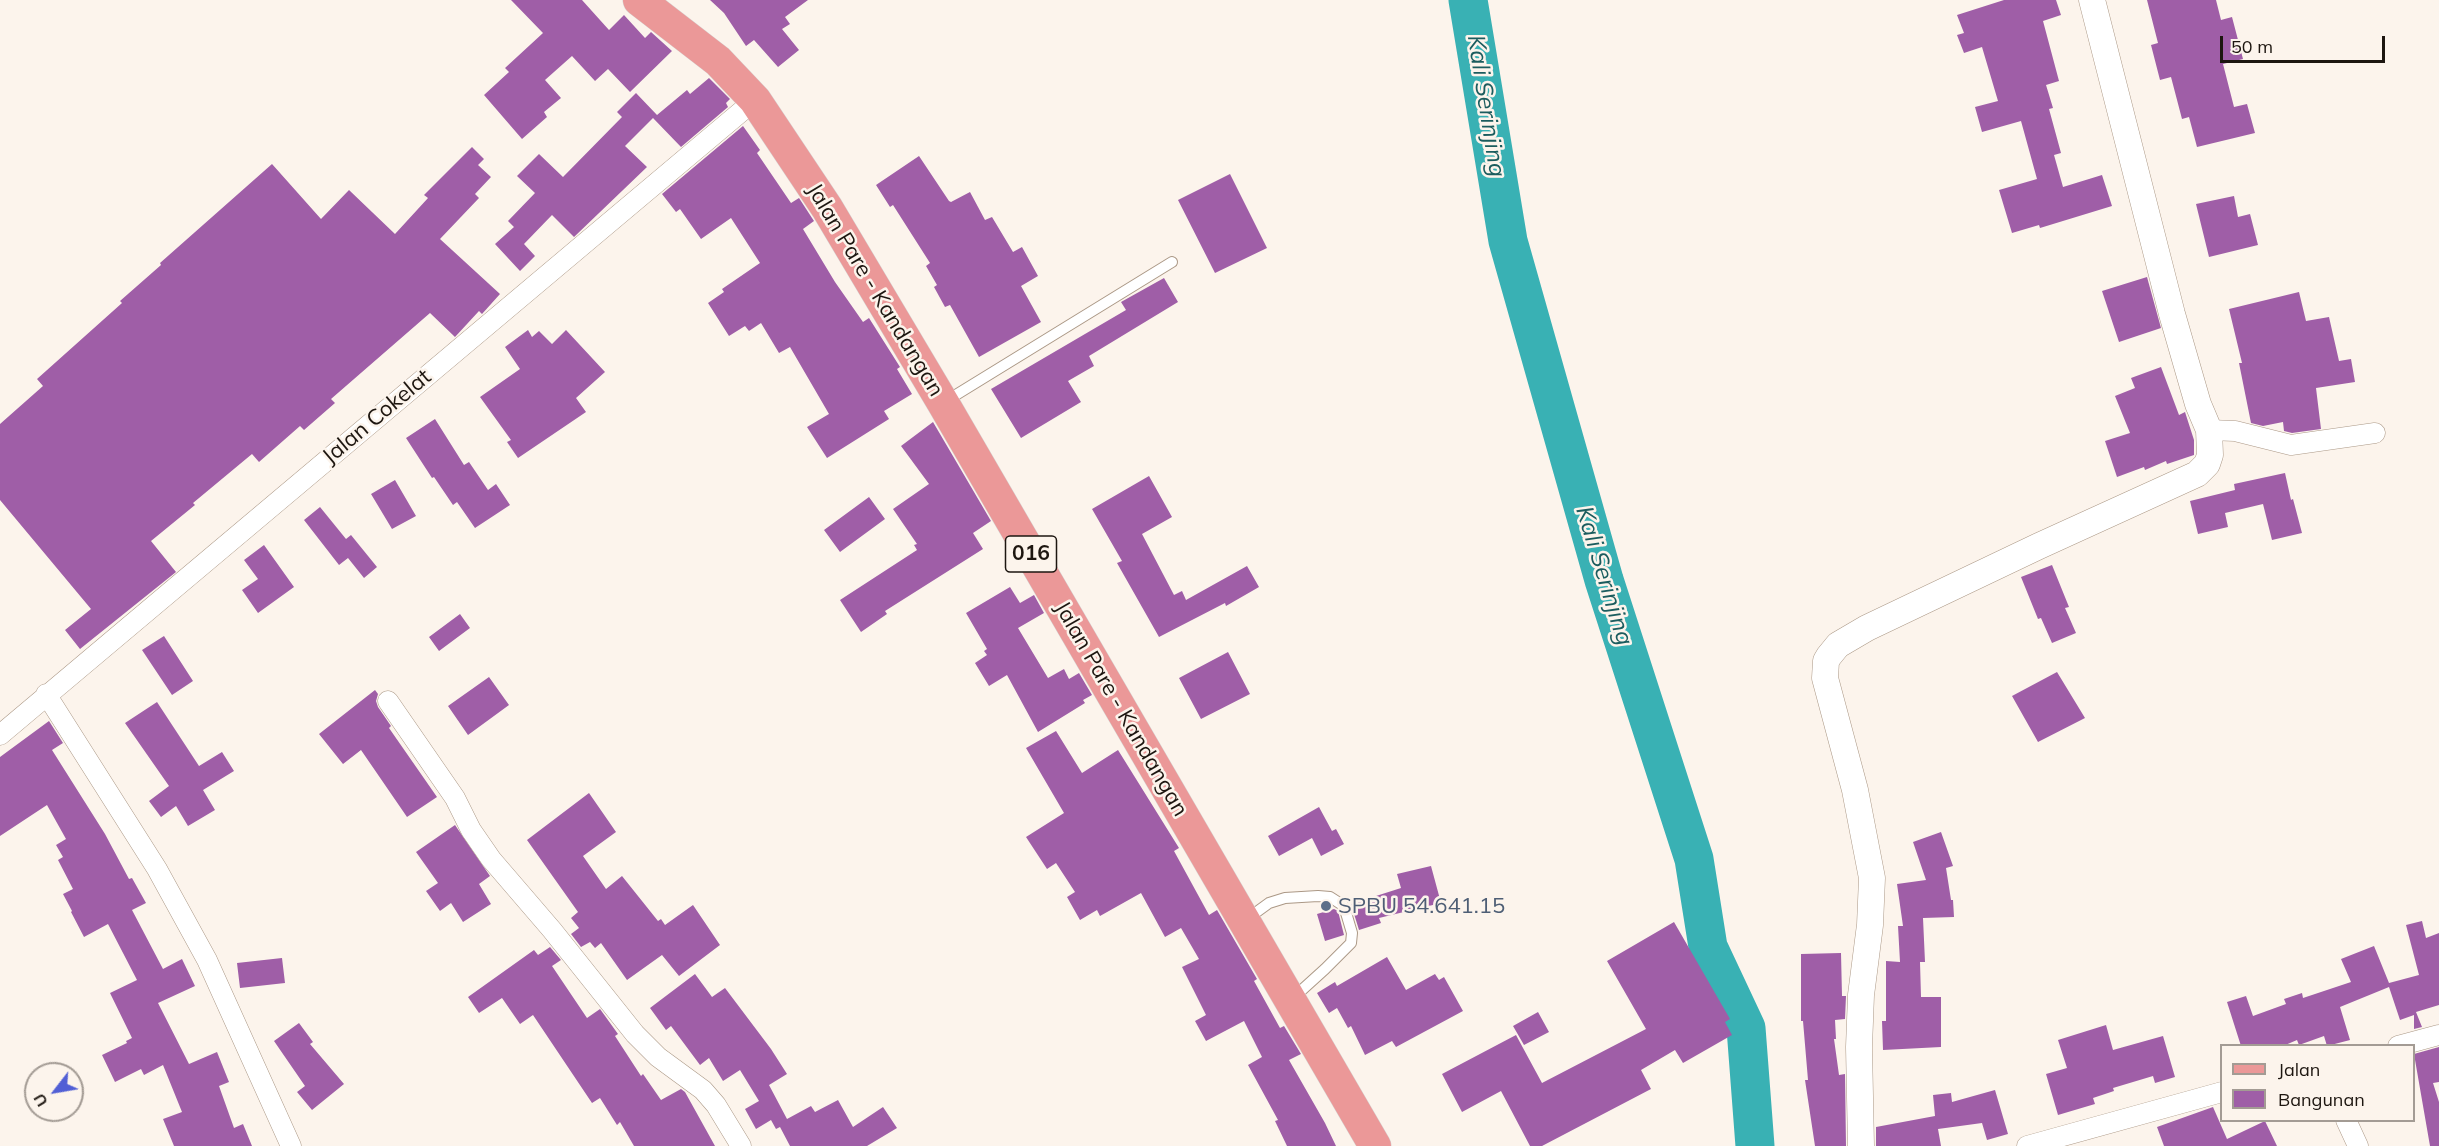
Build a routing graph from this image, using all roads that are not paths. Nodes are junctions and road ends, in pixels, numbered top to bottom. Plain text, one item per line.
1 (639, 0) edge
2 (2092, 0) edge
3 (755, 100) junction
4 (1172, 261) dead end
5 (943, 403) junction
6 (2209, 430) junction
7 (2374, 433) dead end
8 (46, 694) junction
9 (388, 701) dead end
10 (0, 735) edge
11 (1244, 921) junction
12 (1290, 1000) junction
13 (2439, 1035) edge
14 (2405, 1044) edge
15 (2220, 1093) edge
16 (2347, 1122) edge
17 (291, 1146) edge
18 (741, 1146) edge
19 (1375, 1146) edge
20 (1861, 1146) edge
21 (2027, 1146) edge
22 (2358, 1146) edge

1 - 3 main road, Jalan Pare - Kandangan / 016
2 - 6 street
3 - 5 main road, Jalan Pare - Kandangan / 016
3 - 8 street, Jalan Cokelat
4 - 5 lane
5 - 11 main road, Jalan Pare - Kandangan / 016
6 - 7 street
6 - 20 street
8 - 10 street, Jalan Cokelat
8 - 17 street
9 - 18 street
11 - 12 main road, Jalan Pare - Kandangan / 016
11 - 12 lane
12 - 19 main road, Jalan Pare - Kandangan / 016
13 - 14 street
15 - 21 street
16 - 22 street

